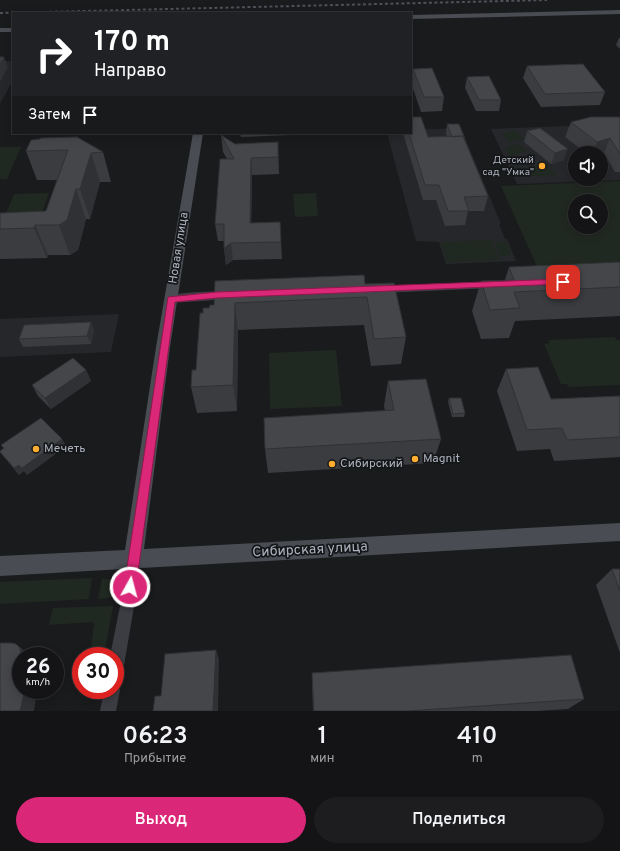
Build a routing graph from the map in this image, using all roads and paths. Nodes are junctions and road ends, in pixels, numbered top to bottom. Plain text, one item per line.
1 (620, 12) edge
2 (412, 17) edge
3 (12, 28) edge
4 (0, 29) edge
5 (198, 134) edge
6 (504, 284) edge
7 (374, 290) edge
8 (240, 294) edge
9 (171, 299) junction
10 (620, 532) edge
11 (133, 559) junction
12 (0, 566) edge
13 (119, 647) edge
14 (110, 699) edge
15 (108, 711) edge

1 - 2 main road
3 - 4 main road
5 - 9 main road, Новая улица
6 - 7 street
8 - 9 street
9 - 11 main road, Новая улица
10 - 11 main road, Сибирская улица
11 - 12 main road, Сибирская улица
11 - 13 street, Новая улица
14 - 15 street

